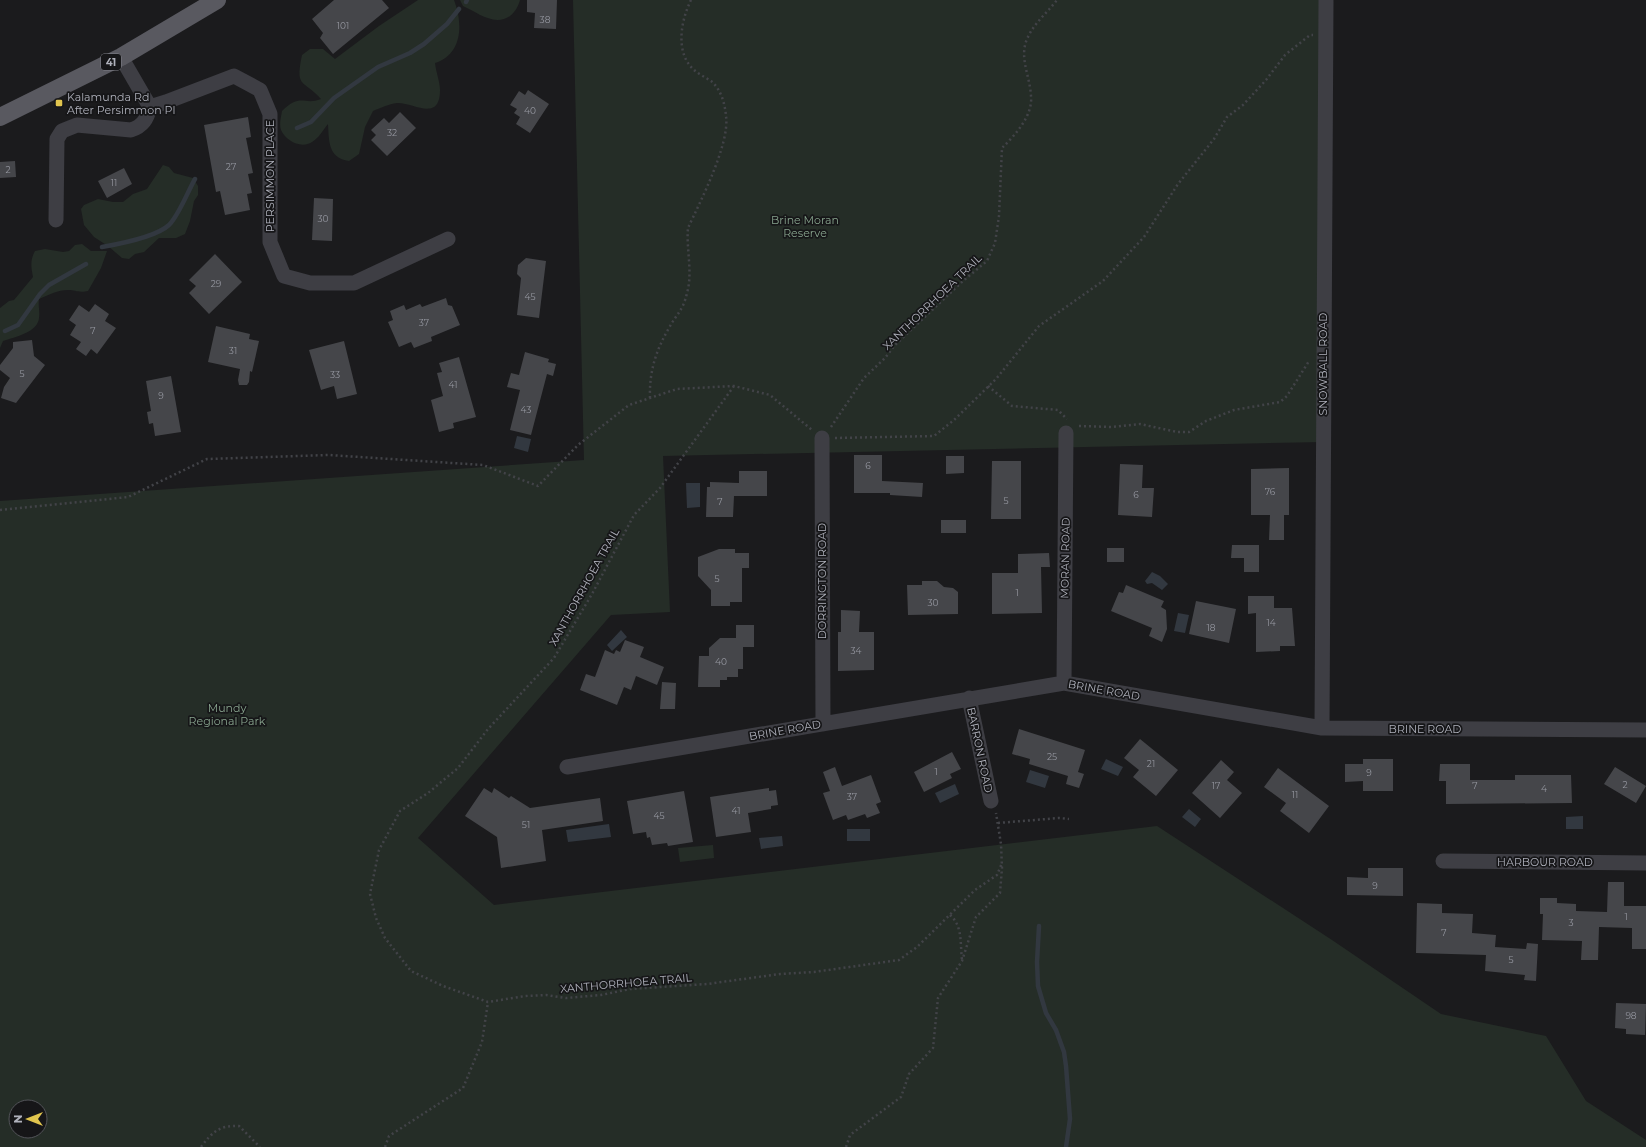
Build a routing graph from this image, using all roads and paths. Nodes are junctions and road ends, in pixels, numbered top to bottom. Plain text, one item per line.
1 (217, 0) edge
2 (691, 0) edge
3 (1057, 0) edge
4 (1326, 0) edge
5 (1326, 35) junction
6 (122, 57) junction
7 (150, 107) junction
8 (0, 117) edge
9 (56, 220) dead end
10 (448, 238) dead end
11 (1313, 354) dead end
12 (734, 386) junction
13 (988, 386) junction
14 (650, 398) junction
15 (1066, 434) junction
16 (822, 438) junction
17 (0, 510) edge
18 (1064, 683) junction
19 (969, 698) junction
20 (822, 724) junction
21 (1322, 728) junction
22 (1646, 730) edge
23 (567, 767) dead end
24 (991, 801) joint
25 (1069, 819) dead end
26 (998, 823) junction
27 (1443, 861) dead end
28 (1002, 862) junction
29 (1646, 863) edge
30 (950, 915) junction
31 (962, 961) junction
32 (488, 1002) junction
33 (201, 1147) edge
34 (260, 1147) edge
35 (385, 1147) edge
36 (846, 1147) edge

1 - 6 main road, 41
2 - 14 path
3 - 16 path, XANTHORRHOEA TRAIL
4 - 5 street, SNOWBALL ROAD
5 - 13 path
5 - 21 street, SNOWBALL ROAD
6 - 7 street
6 - 8 main road, 41
7 - 9 street
7 - 10 street, PERSIMMON PLACE
11 - 15 path
12 - 14 path
12 - 16 path
12 - 32 path, XANTHORRHOEA TRAIL
13 - 15 path
13 - 16 path
14 - 17 path
15 - 18 street, MORAN ROAD
16 - 20 street, DORRINGTON ROAD
18 - 19 street, BRINE ROAD
18 - 21 street, BRINE ROAD
19 - 20 street, BRINE ROAD
19 - 24 street, BARRON ROAD
20 - 23 street, BRINE ROAD
21 - 22 street, BRINE ROAD
24 - 26 path
25 - 26 path
26 - 28 path
27 - 29 street, HARBOUR ROAD
28 - 30 path, XANTHORRHOEA TRAIL
28 - 31 path
30 - 31 path
30 - 32 path, XANTHORRHOEA TRAIL
31 - 36 path
32 - 35 path
33 - 34 path

